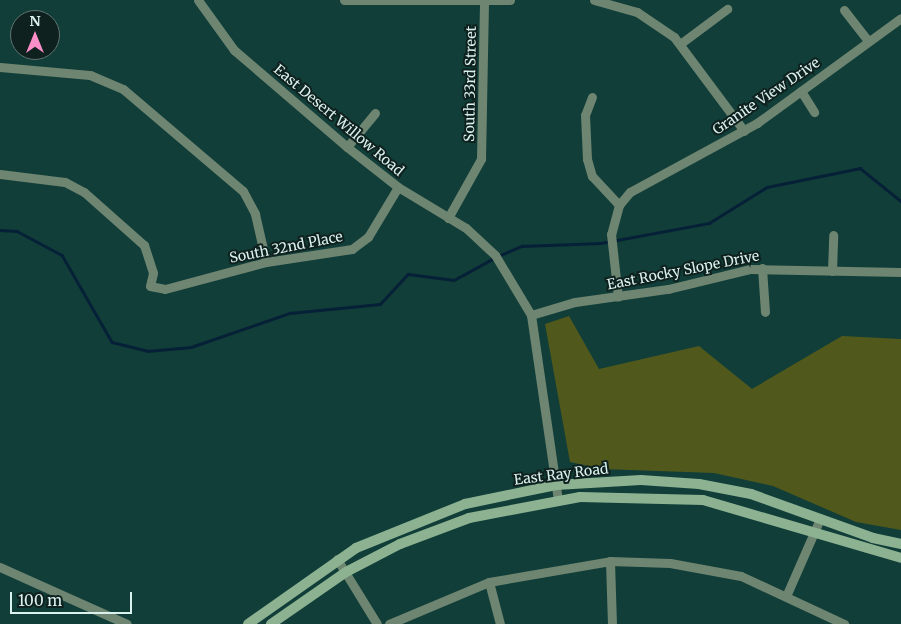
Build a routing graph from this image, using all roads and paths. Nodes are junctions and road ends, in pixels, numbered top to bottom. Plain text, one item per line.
1 (198, 0) edge
2 (344, 0) edge
3 (510, 0) edge
4 (594, 0) edge
5 (484, 2) junction
6 (727, 9) dead end
7 (844, 10) dead end
8 (901, 18) edge
9 (868, 41) junction
10 (680, 44) junction
11 (0, 67) edge
12 (801, 91) junction
13 (592, 98) dead end
14 (375, 112) dead end
15 (814, 112) dead end
16 (744, 131) junction
17 (347, 147) junction
18 (0, 174) edge
19 (398, 187) junction
20 (619, 205) junction
21 (448, 218) junction
22 (833, 235) dead end
23 (266, 262) junction
24 (762, 268) junction
25 (832, 272) junction
26 (901, 272) edge
27 (618, 297) junction
28 (765, 312) dead end
29 (531, 315) junction
30 (556, 485) junction
31 (558, 499) junction
32 (820, 519) junction
33 (814, 534) junction
34 (901, 544) edge
35 (901, 558) edge
36 (337, 559) junction
37 (610, 561) junction
38 (0, 567) edge
39 (346, 572) junction
40 (489, 582) junction
41 (787, 594) junction
42 (838, 623) edge
43 (127, 624) edge
44 (248, 624) edge
45 (271, 624) edge
46 (377, 624) edge
47 (389, 624) edge
48 (500, 624) edge
49 (612, 624) edge

1 - 17 street, East Desert Willow Road
2 - 5 street
3 - 5 street
4 - 10 street
5 - 21 street, South 33rd Street
6 - 10 street
7 - 9 street
8 - 9 street, Granite View Drive
9 - 12 street, Granite View Drive
10 - 16 street
11 - 23 street
12 - 15 street
12 - 16 street, Granite View Drive
13 - 20 street
14 - 17 street
16 - 20 street, Granite View Drive
17 - 19 street, East Desert Willow Road
18 - 23 street, South 32nd Place
19 - 21 street, East Desert Willow Road
19 - 23 street, South 32nd Place
20 - 27 street
21 - 29 street, East Desert Willow Road
22 - 25 street
24 - 25 street, East Rocky Slope Drive
24 - 27 street, East Rocky Slope Drive
24 - 28 street
25 - 26 street, East Rocky Slope Drive
27 - 29 street, East Rocky Slope Drive
29 - 30 street
30 - 31 street
30 - 32 main road, East Ray Road
30 - 36 main road, East Ray Road
31 - 33 main road, East Ray Road
31 - 39 main road, East Ray Road
32 - 33 street
32 - 34 main road, East Ray Road
33 - 35 main road, East Ray Road
33 - 41 street
36 - 39 street
36 - 44 main road, East Ray Road
37 - 40 street
37 - 41 street
37 - 49 street
38 - 43 street
39 - 45 main road, East Ray Road
39 - 46 street
40 - 47 street
40 - 48 street
41 - 42 street

